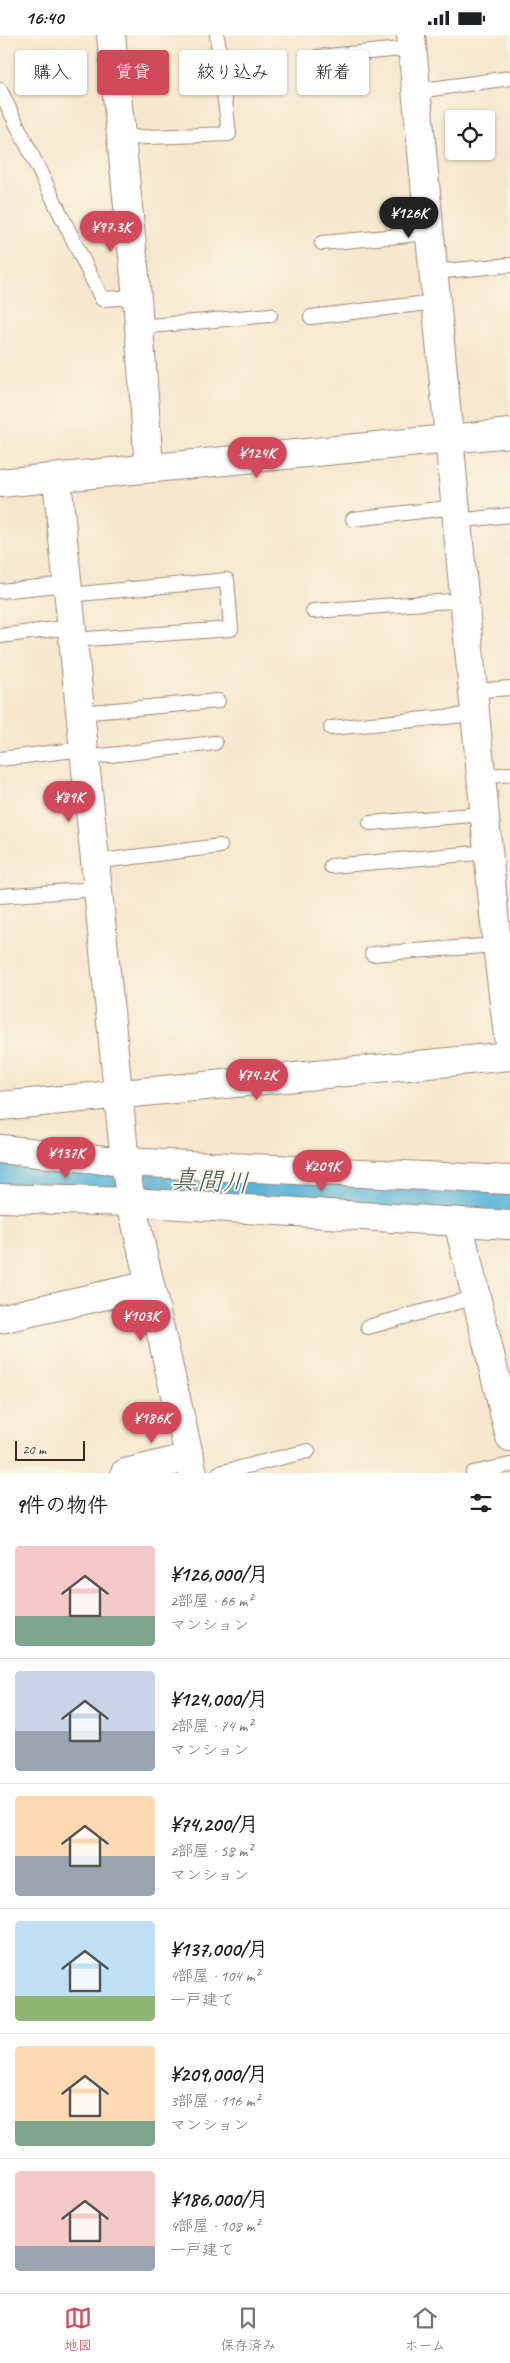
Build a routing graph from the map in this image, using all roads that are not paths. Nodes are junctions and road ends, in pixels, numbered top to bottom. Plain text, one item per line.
1 (112, 35) edge
2 (217, 35) edge
3 (412, 41) edge
4 (359, 50) edge
5 (510, 78) edge
6 (0, 91) edge
7 (417, 91) junction
8 (122, 138) junction
9 (430, 233) junction
10 (322, 243) dead end
11 (510, 265) edge
12 (433, 272) junction
13 (137, 297) junction
14 (436, 301) junction
15 (270, 315) dead end
16 (311, 317) dead end
17 (139, 327) junction
18 (510, 433) edge
19 (449, 439) junction
20 (149, 468) junction
21 (57, 479) junction
22 (0, 483) edge
23 (456, 515) junction
24 (510, 515) edge
25 (353, 519) dead end
26 (67, 589) junction
27 (0, 591) edge
28 (465, 600) junction
29 (313, 611) dead end
30 (72, 634) junction
31 (0, 636) edge
32 (510, 687) edge
33 (218, 701) dead end
34 (474, 702) junction
35 (79, 713) junction
36 (331, 728) dead end
37 (215, 743) dead end
38 (84, 754) junction
39 (0, 759) edge
40 (510, 774) edge
41 (482, 777) junction
42 (485, 814) junction
43 (370, 823) dead end
44 (220, 846) dead end
45 (489, 852) junction
46 (94, 862) junction
47 (331, 866) dead end
48 (97, 889) junction
49 (0, 896) edge
50 (498, 945) junction
51 (372, 954) dead end
52 (510, 1052) edge
53 (510, 1056) edge
54 (117, 1093) junction
55 (0, 1106) edge
56 (0, 1149) edge
57 (125, 1162) junction
58 (510, 1180) edge
59 (0, 1198) edge
60 (130, 1202) junction
61 (458, 1222) junction
62 (510, 1225) edge
63 (150, 1285) junction
64 (476, 1297) junction
65 (0, 1319) edge
66 (368, 1327) dead end
67 (510, 1437) edge
68 (308, 1451) dead end
69 (191, 1465) edge
70 (510, 1465) edge
71 (125, 1473) edge
72 (219, 1473) edge
73 (473, 1473) edge

1 - 8 street
2 - 8 lane
3 - 4 lane
3 - 7 street
5 - 7 lane
6 - 13 lane
7 - 9 street
8 - 13 street
9 - 10 lane
9 - 12 street
11 - 12 lane
12 - 14 street
13 - 17 street
14 - 16 lane
14 - 19 street
15 - 17 lane
17 - 20 street
18 - 19 street
19 - 20 street
19 - 23 street
20 - 21 street
21 - 22 street
21 - 26 street
23 - 24 lane
23 - 25 lane
23 - 28 street
26 - 27 lane
26 - 30 street
26 - 30 lane
28 - 29 lane
28 - 34 street
30 - 31 lane
30 - 35 street
32 - 34 lane
33 - 35 lane
34 - 36 lane
34 - 41 street
35 - 38 street
37 - 38 lane
38 - 39 lane
38 - 46 street
40 - 41 lane
41 - 42 street
42 - 43 lane
42 - 45 street
44 - 46 lane
45 - 47 lane
45 - 50 street
46 - 48 street
48 - 49 lane
48 - 54 street
50 - 51 lane
50 - 52 street
53 - 54 street
54 - 55 street
54 - 57 street
56 - 57 street
57 - 58 street
57 - 60 street
59 - 60 street
60 - 61 street
60 - 63 street
61 - 62 street
61 - 64 street
63 - 65 street
63 - 69 street
64 - 66 lane
64 - 67 street
68 - 72 lane
69 - 71 street
70 - 73 lane

